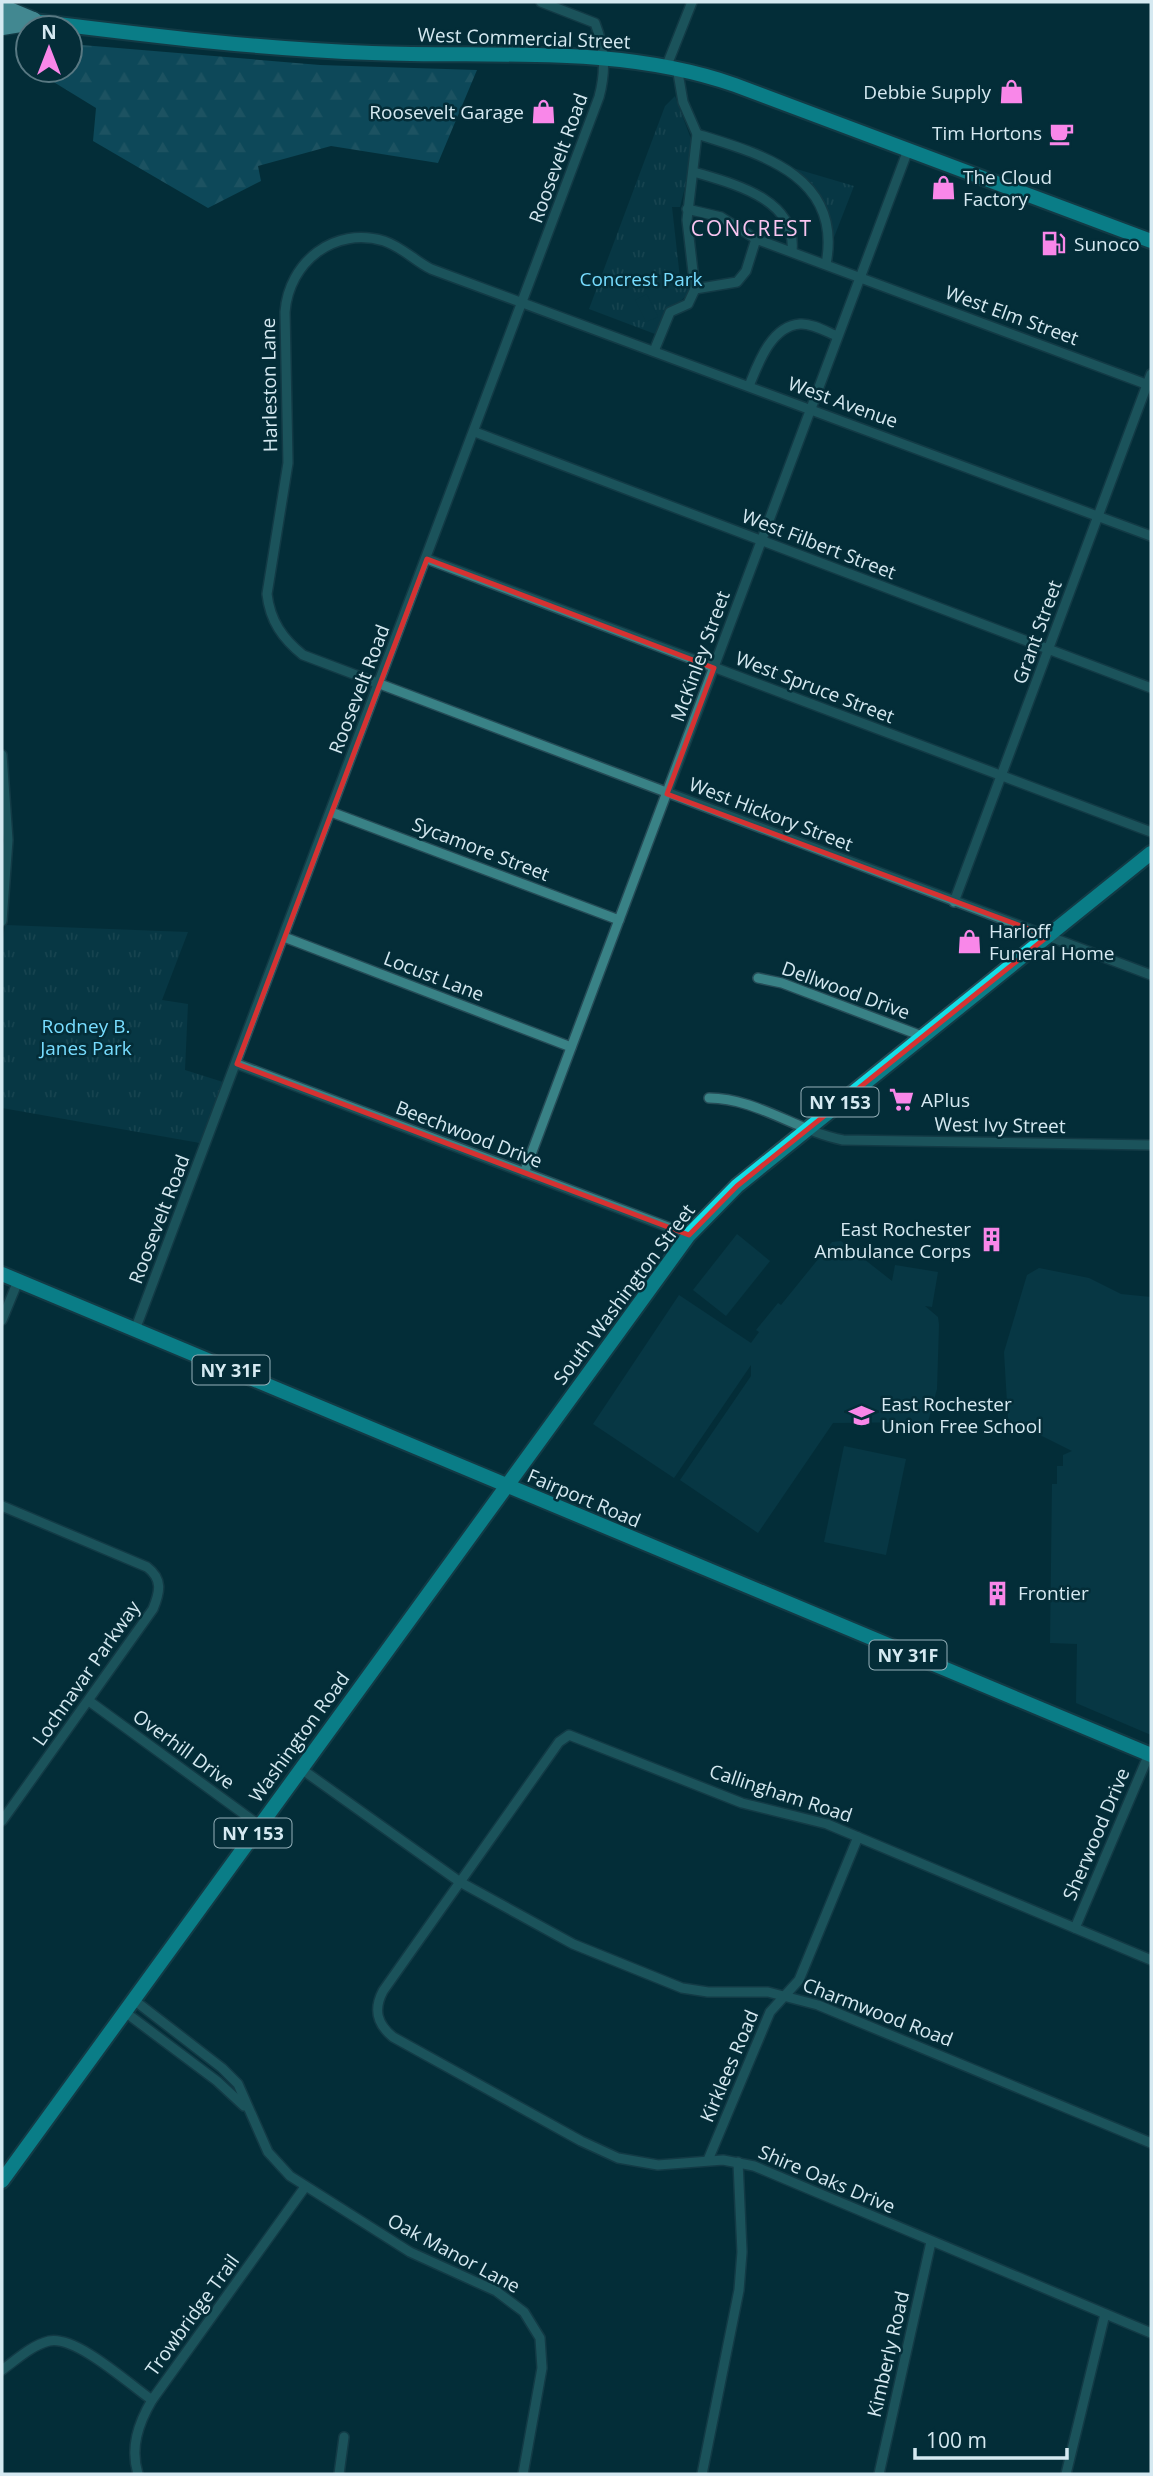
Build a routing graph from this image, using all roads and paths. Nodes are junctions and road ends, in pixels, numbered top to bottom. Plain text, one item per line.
1 (541, 2) edge
2 (692, 2) edge
3 (84, 27) edge
4 (604, 57) junction
5 (672, 66) junction
6 (697, 134) junction
7 (908, 150) junction
8 (694, 172) junction
9 (687, 209) junction
10 (756, 239) junction
11 (1151, 241) edge
12 (792, 251) junction
13 (826, 264) junction
14 (860, 278) junction
15 (695, 289) junction
16 (523, 302) junction
17 (837, 336) junction
18 (654, 351) junction
19 (1151, 374) edge
20 (1149, 385) edge
21 (749, 386) junction
22 (810, 408) junction
23 (475, 432) junction
24 (1098, 516) junction
25 (1151, 536) edge
26 (761, 541) junction
27 (427, 559) junction
28 (1049, 650) junction
29 (714, 668) junction
30 (380, 685) junction
31 (1151, 688) edge
32 (2, 755) edge
33 (1001, 776) junction
34 (667, 794) junction
35 (331, 812) junction
36 (1151, 832) edge
37 (1151, 853) edge
38 (954, 902) junction
39 (618, 920) junction
40 (2, 921) edge
41 (1048, 936) junction
42 (284, 937) junction
43 (1151, 975) edge
44 (758, 978) dead end
45 (922, 1037) junction
46 (571, 1047) junction
47 (237, 1064) junction
48 (709, 1098) dead end
49 (808, 1129) junction
50 (1151, 1145) edge
51 (524, 1173) junction
52 (689, 1235) junction
53 (2, 1275) edge
54 (18, 1281) junction
55 (2, 1320) edge
56 (135, 1330) junction
57 (505, 1485) junction
58 (2, 1506) edge
59 (89, 1701) junction
60 (1150, 1755) edge
61 (300, 1768) junction
62 (2, 1821) edge
63 (259, 1825) junction
64 (858, 1837) junction
65 (460, 1882) junction
66 (1075, 1928) junction
67 (1151, 1959) edge
68 (785, 1995) junction
69 (129, 2006) junction
70 (250, 2113) junction
71 (1151, 2143) edge
72 (708, 2160) junction
73 (738, 2162) junction
74 (2, 2180) edge
75 (306, 2188) junction
76 (930, 2242) junction
77 (1105, 2314) junction
78 (1151, 2333) edge
79 (2, 2370) edge
80 (152, 2400) junction
81 (344, 2437) dead end
82 (138, 2474) edge
83 (339, 2474) edge
84 (523, 2474) edge
85 (702, 2474) edge
86 (879, 2474) edge
87 (1066, 2474) edge

1 - 4 street
2 - 5 street
3 - 4 main road, West Commercial Street
4 - 5 main road, West Commercial Street
4 - 16 street, Roosevelt Road
5 - 6 street
5 - 7 main road, West Commercial Street
6 - 8 street
6 - 13 street
7 - 11 main road, West Commercial Street
7 - 14 street, McKinley Street
8 - 9 street
8 - 12 street
9 - 10 street, West Elm Street
9 - 15 street
10 - 12 street, West Elm Street
10 - 15 street
12 - 13 street, West Elm Street
13 - 14 street, West Elm Street
14 - 17 street, McKinley Street
14 - 20 street, West Elm Street
15 - 18 street
16 - 18 street, West Avenue
16 - 23 street, Roosevelt Road
16 - 30 street, Harleston Lane
17 - 21 street
17 - 22 street, McKinley Street
18 - 21 street, West Avenue
19 - 20 street, Grant Street
20 - 24 street, Grant Street
21 - 22 street, West Avenue
22 - 24 street, West Avenue
22 - 26 street, McKinley Street
23 - 26 street, West Filbert Street
23 - 27 street, Roosevelt Road
24 - 25 street, West Avenue
24 - 28 street, Grant Street
26 - 28 street, West Filbert Street
26 - 29 street, McKinley Street
27 - 29 street, West Spruce Street
27 - 30 street, Roosevelt Road
28 - 31 street, West Filbert Street
28 - 33 street, Grant Street
29 - 33 street, West Spruce Street
29 - 34 street, McKinley Street
30 - 34 street, West Hickory Street
30 - 35 street, Roosevelt Road
32 - 40 street
33 - 36 street, West Spruce Street
33 - 38 street, Grant Street
34 - 38 street, West Hickory Street
34 - 39 street, McKinley Street
35 - 39 street, Sycamore Street
35 - 42 street, Roosevelt Road
37 - 41 main road, South Washington Street / NY 153
38 - 41 street, West Hickory Street
39 - 46 street, McKinley Street
41 - 43 street, West Hickory Street
41 - 45 main road, South Washington Street / NY 153
42 - 46 street, Locust Lane
42 - 47 street, Roosevelt Road
44 - 45 street, Dellwood Drive
45 - 49 main road, South Washington Street / NY 153
46 - 51 street, McKinley Street
47 - 51 street, Beechwood Drive
47 - 56 street, Roosevelt Road
48 - 49 street, West Ivy Street
49 - 50 street, West Ivy Street
49 - 52 main road, South Washington Street / NY 153
51 - 52 street, Beechwood Drive
52 - 57 main road, South Washington Street / NY 153
53 - 54 main road, Fairport Road / NY 31F
54 - 55 street
54 - 56 main road, Fairport Road / NY 31F
56 - 57 main road, Fairport Road / NY 31F
57 - 60 main road, Fairport Road / NY 31F
57 - 61 main road, Washington Road / NY 153
58 - 59 street, Lochnavar Parkway
59 - 62 street, Lochnavar Parkway
59 - 63 street, Overhill Drive
60 - 66 street, Sherwood Drive
61 - 63 main road, Washington Road / NY 153
61 - 65 street, Charmwood Road
63 - 69 main road, Washington Road / NY 153
64 - 65 street, Callingham Road
64 - 66 street, Callingham Road
64 - 68 street, Kirklees Road
65 - 68 street, Charmwood Road
65 - 72 street, Shire Oaks Drive
66 - 67 street, Callingham Road
68 - 71 street, Charmwood Road
68 - 72 street, Kirklees Road
69 - 70 street, Oak Manor Lane
69 - 70 street, Oak Manor Lane
69 - 74 main road, Washington Road / NY 153
70 - 75 street, Oak Manor Lane
72 - 73 street, Shire Oaks Drive
73 - 76 street, Shire Oaks Drive
73 - 85 street
75 - 80 street, Trowbridge Trail
75 - 84 street, Oak Manor Lane
76 - 77 street, Shire Oaks Drive
76 - 86 street, Kimberly Road
77 - 78 street, Shire Oaks Drive
77 - 87 street
79 - 80 street
80 - 82 street, Trowbridge Trail
81 - 83 street

